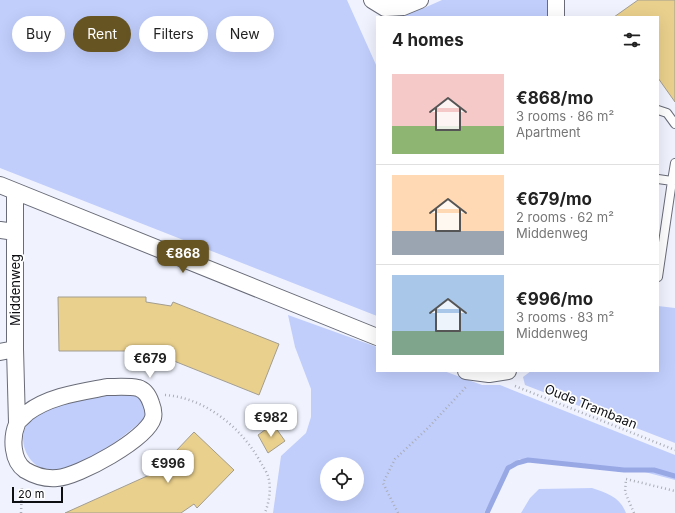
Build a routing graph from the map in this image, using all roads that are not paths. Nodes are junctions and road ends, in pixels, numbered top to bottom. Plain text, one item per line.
1 (372, 0) edge
2 (420, 0) edge
3 (556, 0) edge
4 (556, 16) edge
5 (659, 110) edge
6 (675, 124) edge
7 (675, 162) edge
8 (659, 179) edge
9 (672, 181) junction
10 (0, 185) edge
11 (15, 192) junction
12 (8, 231) edge
13 (659, 270) edge
14 (376, 337) edge
15 (8, 351) edge
16 (468, 372) edge
17 (502, 372) edge
18 (17, 423) junction

1 - 2 street
3 - 4 street
5 - 6 lane
7 - 9 lane
8 - 9 lane
9 - 13 lane
10 - 11 street
11 - 12 street, Middenweg
11 - 14 street
12 - 15 street, Middenweg
15 - 18 street, Middenweg
16 - 17 street
18 - 18 street, Middenweg

